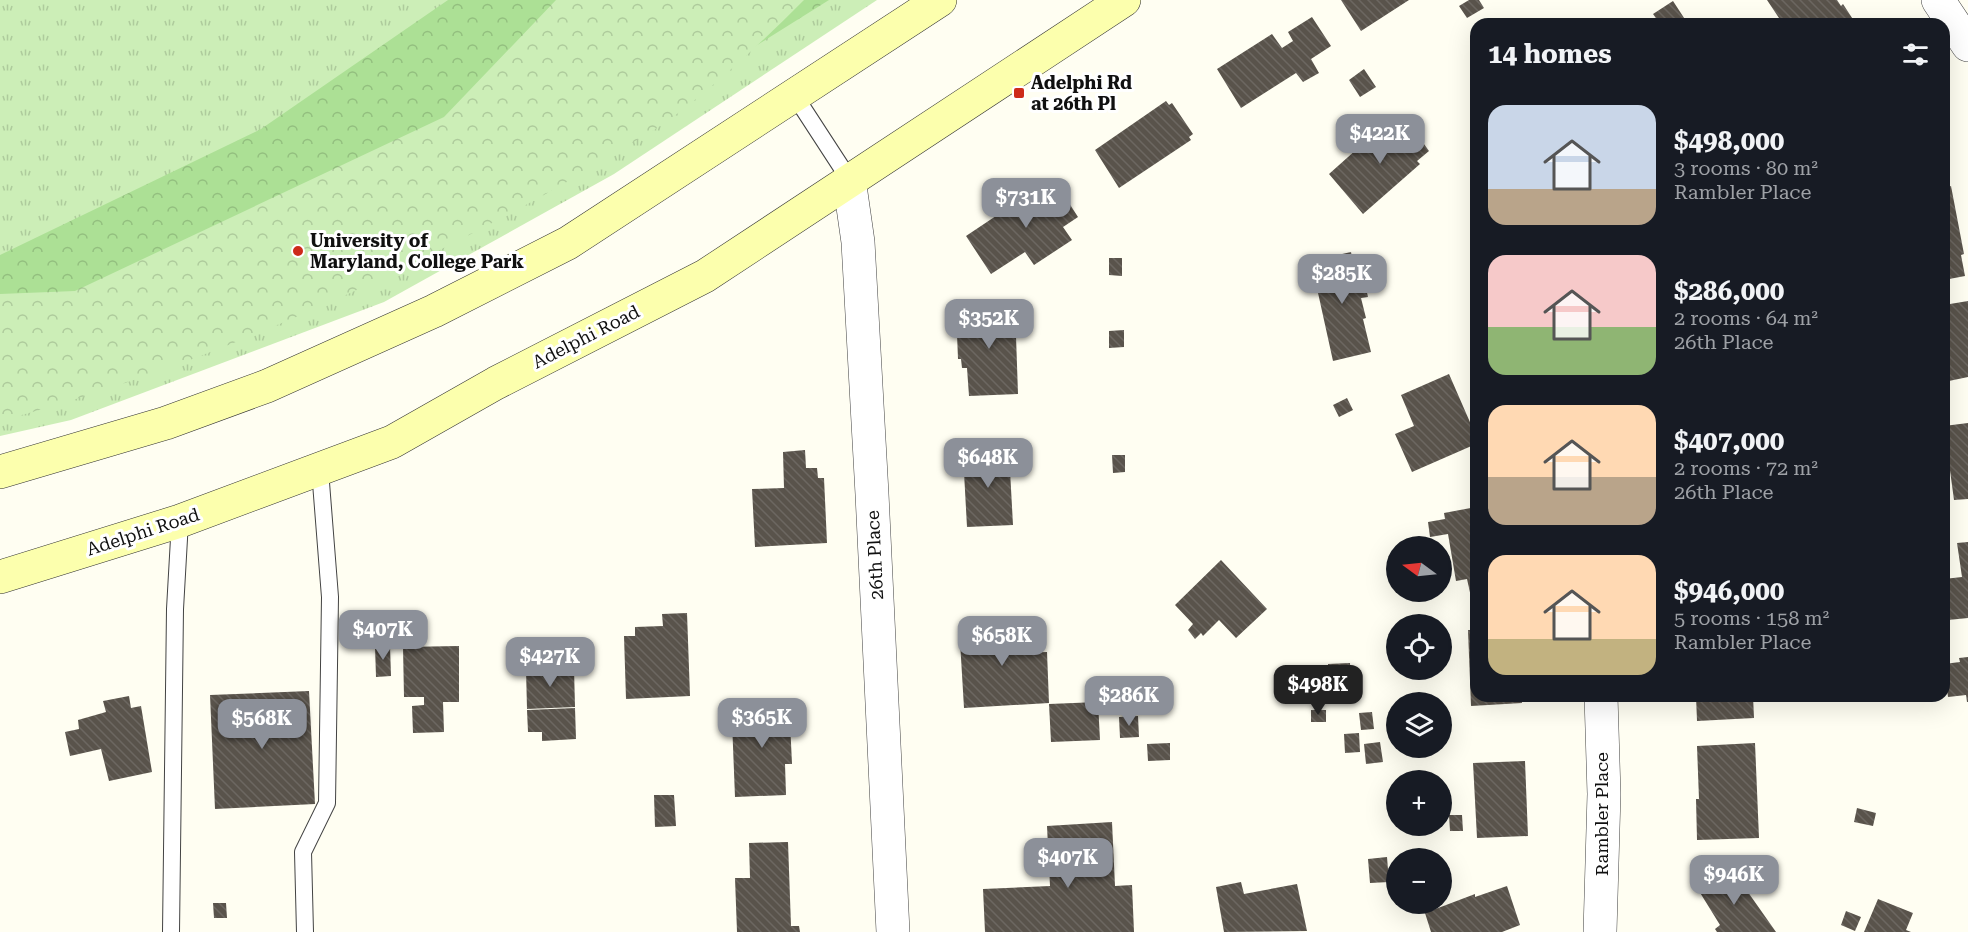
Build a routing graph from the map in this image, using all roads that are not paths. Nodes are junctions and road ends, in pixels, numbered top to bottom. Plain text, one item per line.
1 (940, 0) edge
2 (1124, 0) edge
3 (1938, 0) edge
4 (1968, 45) edge
5 (795, 96) junction
6 (849, 179) junction
7 (320, 470) junction
8 (0, 472) edge
9 (180, 521) junction
10 (0, 577) edge
11 (1601, 702) edge
12 (171, 932) edge
13 (305, 932) edge
14 (893, 932) edge
15 (1600, 932) edge

1 - 5 main road
2 - 6 main road, Adelphi Road
3 - 4 street
5 - 6 lane
5 - 8 main road
6 - 7 main road, Adelphi Road
6 - 14 street, 26th Place
7 - 9 main road, Adelphi Road
7 - 13 lane
9 - 10 main road, Adelphi Road
9 - 12 lane
11 - 15 street, Rambler Place

